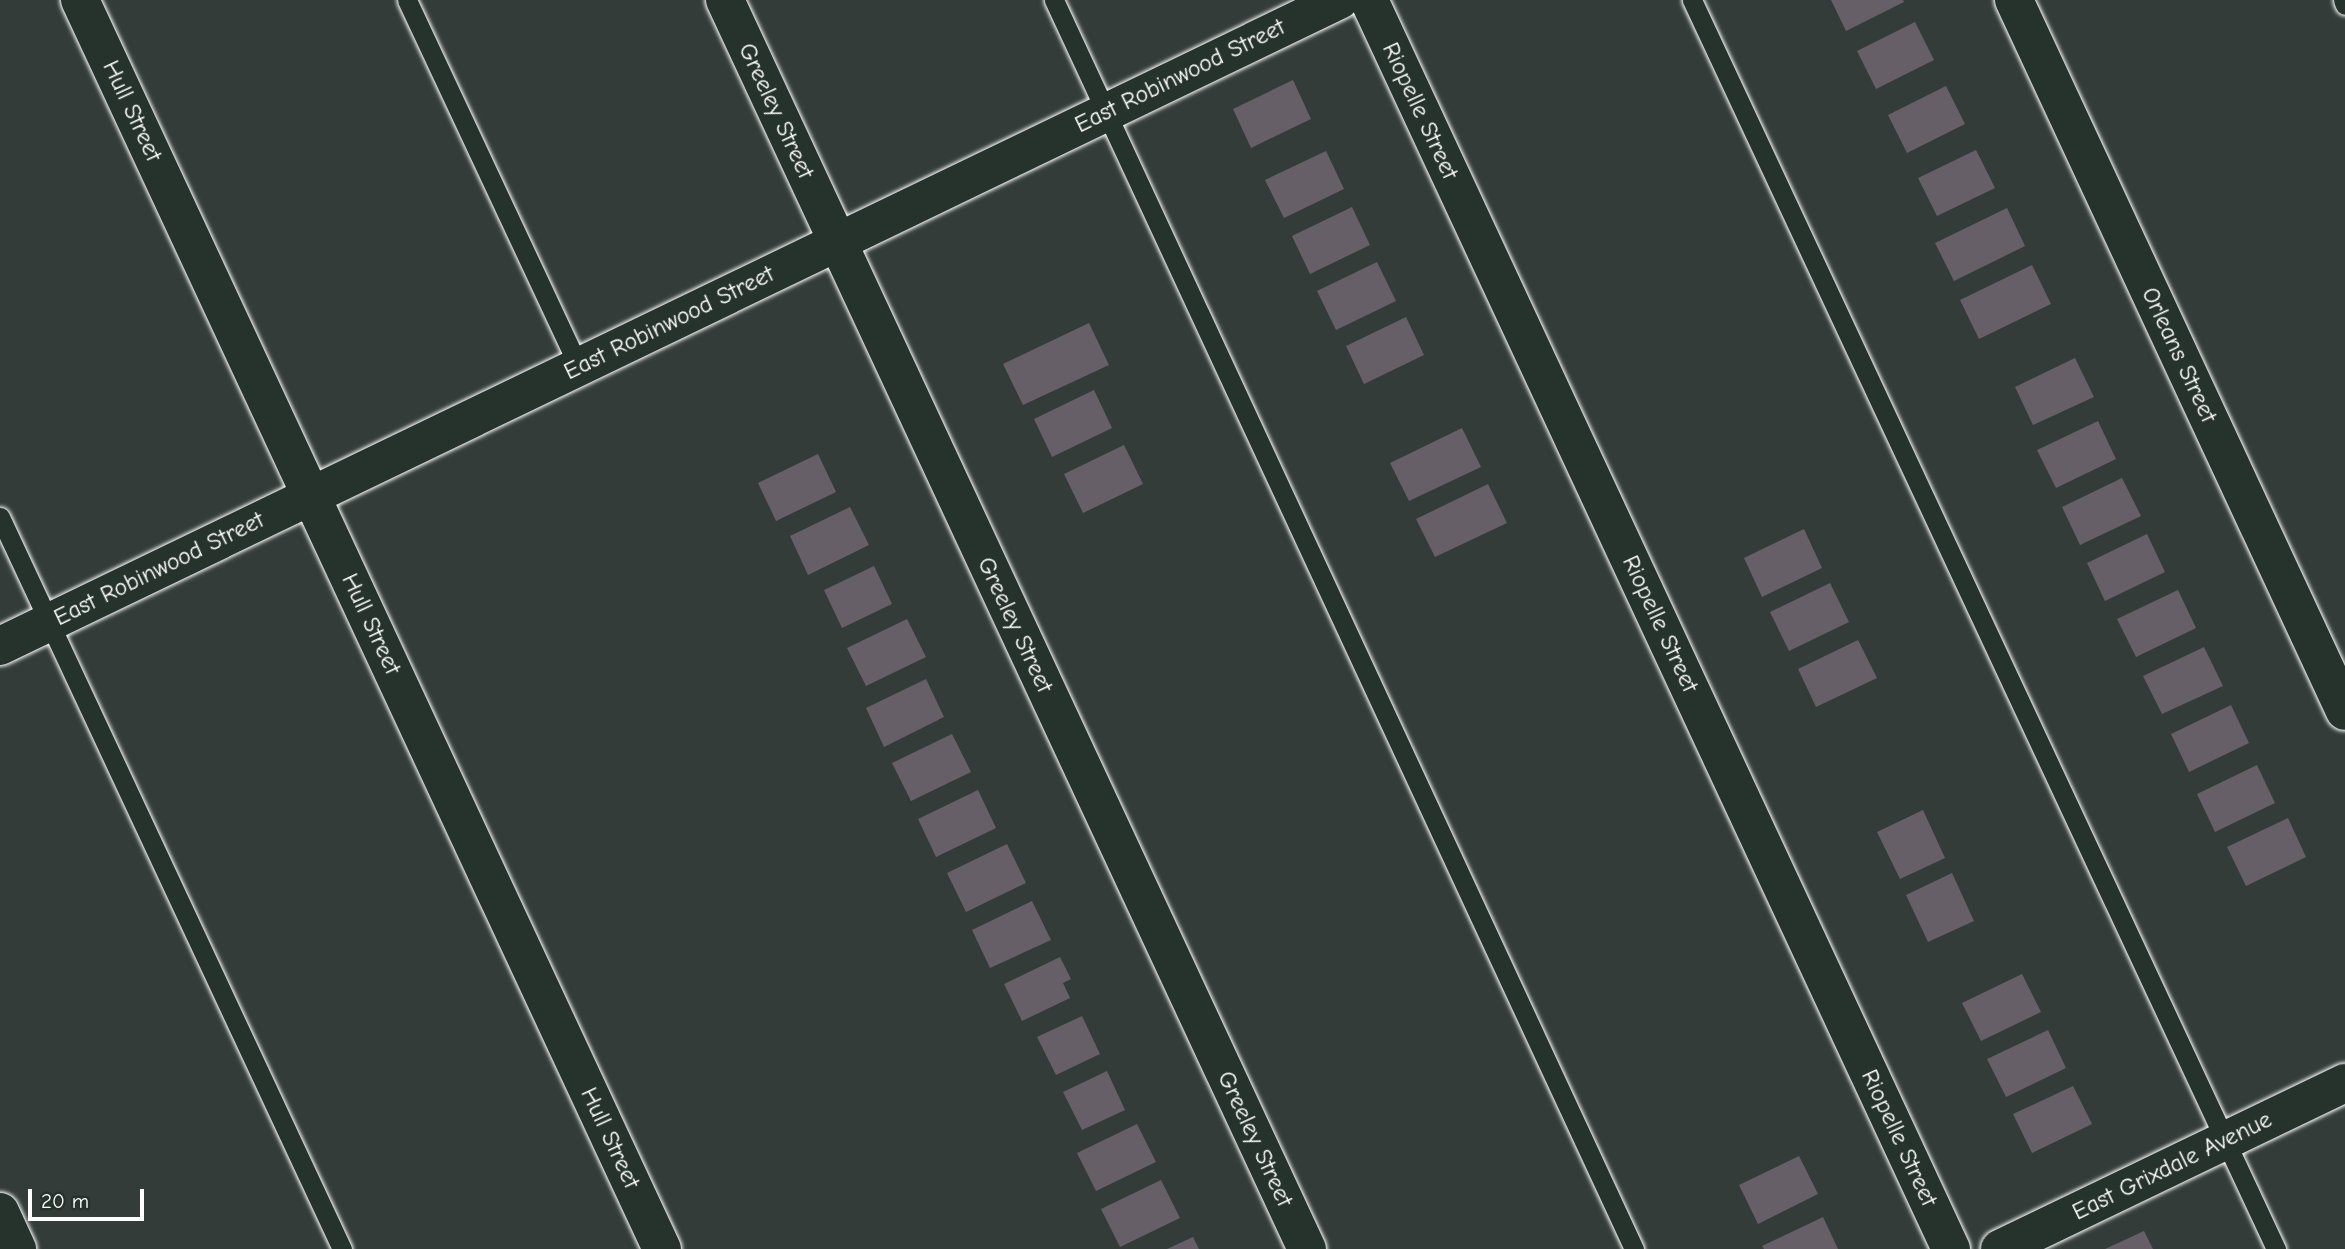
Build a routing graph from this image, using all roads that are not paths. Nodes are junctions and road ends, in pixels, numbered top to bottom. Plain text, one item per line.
1 (80, 0) edge
2 (407, 0) edge
3 (725, 0) edge
4 (1054, 0) edge
5 (1339, 0) edge
6 (1369, 0) edge
7 (1692, 0) edge
8 (2014, 0) edge
9 (1107, 112) junction
10 (837, 242) junction
11 (579, 367) junction
12 (311, 496) junction
13 (0, 517) edge
14 (49, 622) junction
15 (0, 646) edge
16 (2345, 711) edge
17 (2345, 1083) edge
18 (2224, 1141) junction
19 (0, 1212) edge
20 (17, 1249) edge
21 (342, 1249) edge
22 (662, 1249) edge
23 (1307, 1249) edge
24 (1634, 1249) edge
25 (1951, 1249) edge
26 (2000, 1249) edge
27 (2276, 1249) edge

1 - 12 street, Hull Street
2 - 11 lane
3 - 10 street, Greeley Street
4 - 9 lane
5 - 9 street, East Robinwood Street
6 - 25 street, Riopelle Street
7 - 18 lane
8 - 16 street, Orleans Street
9 - 10 street, East Robinwood Street
9 - 24 lane
10 - 11 street, East Robinwood Street
10 - 23 street, Greeley Street
11 - 12 street, East Robinwood Street
12 - 14 street, East Robinwood Street
12 - 22 street, Hull Street
13 - 14 lane
14 - 15 street, East Robinwood Street
14 - 21 lane
17 - 18 street, East Grixdale Avenue
18 - 26 street, East Grixdale Avenue
18 - 27 lane
19 - 20 street

